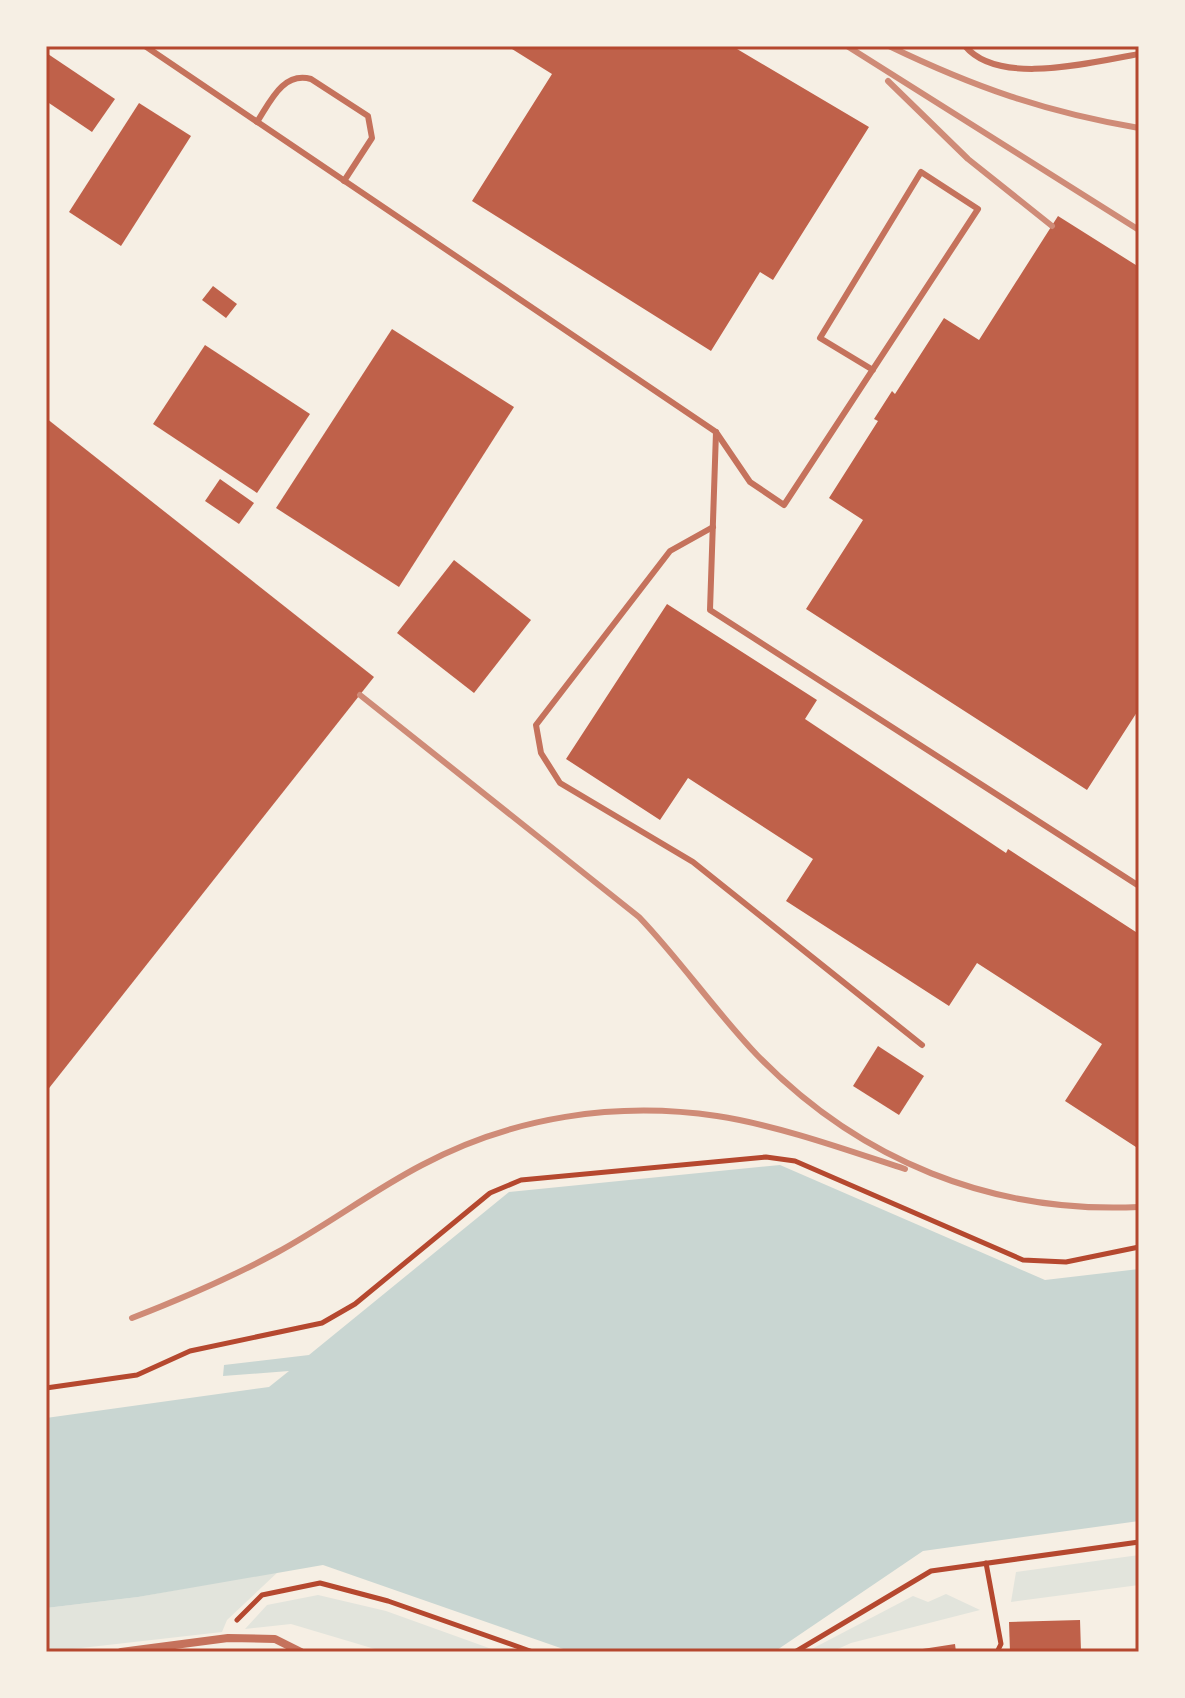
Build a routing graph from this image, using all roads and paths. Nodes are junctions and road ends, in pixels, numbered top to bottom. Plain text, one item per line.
1 (145, 46) edge
2 (965, 46) edge
3 (1139, 54) edge
4 (257, 122) junction
5 (344, 181) junction
6 (873, 370) junction
7 (716, 432) junction
8 (713, 527) junction
9 (1139, 886) edge
10 (922, 1045) dead end
11 (1139, 1247) edge
12 (46, 1388) edge
13 (1139, 1542) edge
14 (986, 1563) junction
15 (228, 1638) junction
16 (121, 1652) edge
17 (301, 1652) edge
18 (533, 1652) edge
19 (795, 1652) edge
20 (997, 1652) edge

1 - 4 lane
2 - 3 lane
4 - 5 lane
4 - 5 lane
5 - 7 lane
6 - 6 lane
6 - 7 lane
7 - 8 lane
8 - 9 lane
8 - 10 lane
11 - 12 path
13 - 14 path
14 - 19 path
14 - 20 path
15 - 16 street
15 - 17 street
15 - 18 path

